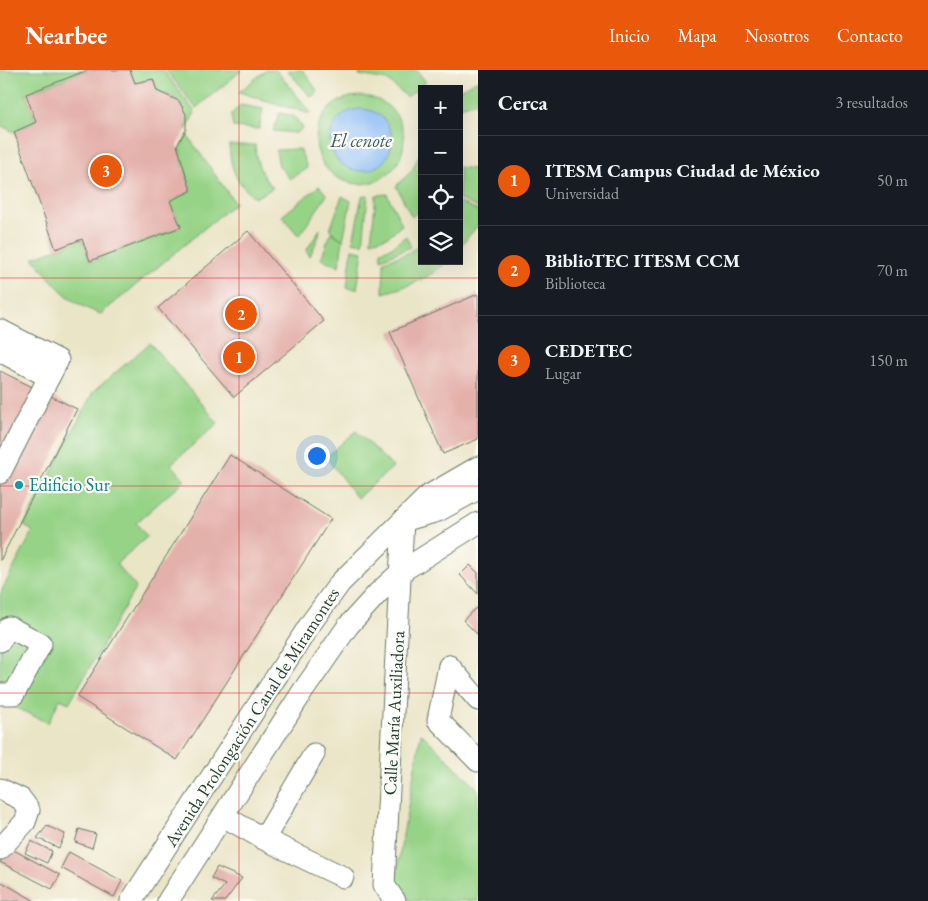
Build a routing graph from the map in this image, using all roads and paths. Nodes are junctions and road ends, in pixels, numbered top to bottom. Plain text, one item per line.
1 (0, 330) edge
2 (0, 351) edge
3 (50, 377) junction
4 (478, 467) edge
5 (0, 473) edge
6 (478, 489) edge
7 (403, 521) junction
8 (478, 523) edge
9 (402, 571) junction
10 (0, 641) edge
11 (0, 694) edge
12 (478, 700) edge
13 (314, 754) dead end
14 (478, 761) edge
15 (0, 789) edge
16 (223, 816) junction
17 (264, 839) junction
18 (0, 849) edge
19 (343, 877) dead end
20 (179, 895) edge
21 (131, 901) edge
22 (395, 901) edge

1 - 3 street
2 - 3 street
3 - 5 street
4 - 7 street, Avenida Prolongación Canal de Miramontes
6 - 7 street, Avenida Prolongación Canal de Miramontes
7 - 9 street, Calle María Auxiliadora
7 - 21 street, Avenida Prolongación Canal de Miramontes
8 - 9 street, Avenida Prolongación Canal de Miramontes
9 - 16 street, Avenida Prolongación Canal de Miramontes
9 - 22 street, Calle María Auxiliadora
10 - 11 street
12 - 14 street
13 - 17 street
15 - 18 street
16 - 17 street
16 - 20 street, Avenida Prolongación Canal de Miramontes
17 - 19 street

